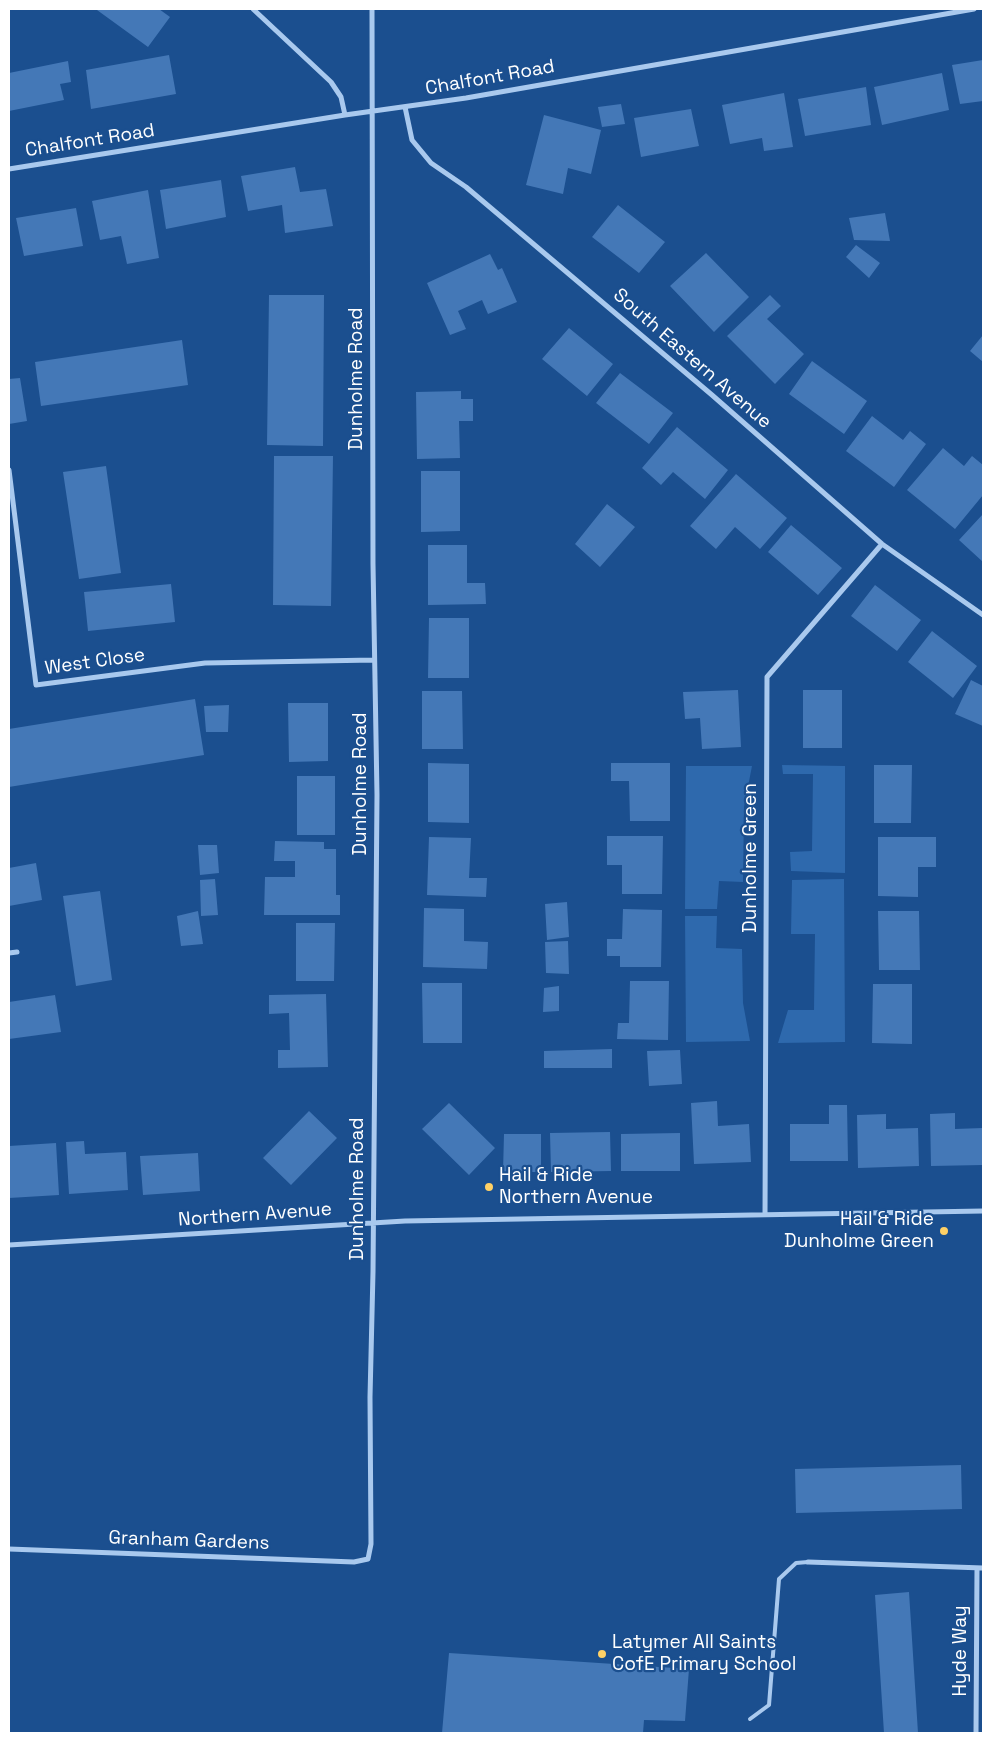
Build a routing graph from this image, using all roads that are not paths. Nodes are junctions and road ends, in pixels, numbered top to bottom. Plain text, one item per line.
1 (253, 9) edge
2 (372, 9) edge
3 (974, 9) edge
4 (405, 107) junction
5 (373, 112) junction
6 (345, 115) junction
7 (9, 170) edge
8 (9, 470) edge
9 (882, 544) junction
10 (983, 615) edge
11 (374, 660) junction
12 (17, 952) dead end
13 (9, 953) edge
14 (983, 1211) edge
15 (765, 1215) junction
16 (373, 1223) junction
17 (9, 1245) edge
18 (9, 1549) edge
19 (368, 1559) joint
20 (808, 1562) joint
21 (980, 1568) edge
22 (750, 1719) dead end
23 (976, 1733) edge

1 - 6 street
2 - 5 street, Dunholme Road
3 - 4 street, Chalfont Road
4 - 5 street, Chalfont Road
4 - 9 street, South Eastern Avenue
5 - 6 street, Chalfont Road
5 - 11 street, Dunholme Road
6 - 7 street, Chalfont Road
8 - 11 street, West Close
9 - 10 street, South Eastern Avenue
9 - 15 street, Dunholme Green
11 - 16 street, Dunholme Road
12 - 13 street
14 - 15 street, Northern Avenue
15 - 16 street, Northern Avenue
16 - 17 street, Northern Avenue
16 - 19 street, Dunholme Road
18 - 19 street, Granham Gardens
20 - 21 street
20 - 22 lane
21 - 23 street, Hyde Way

